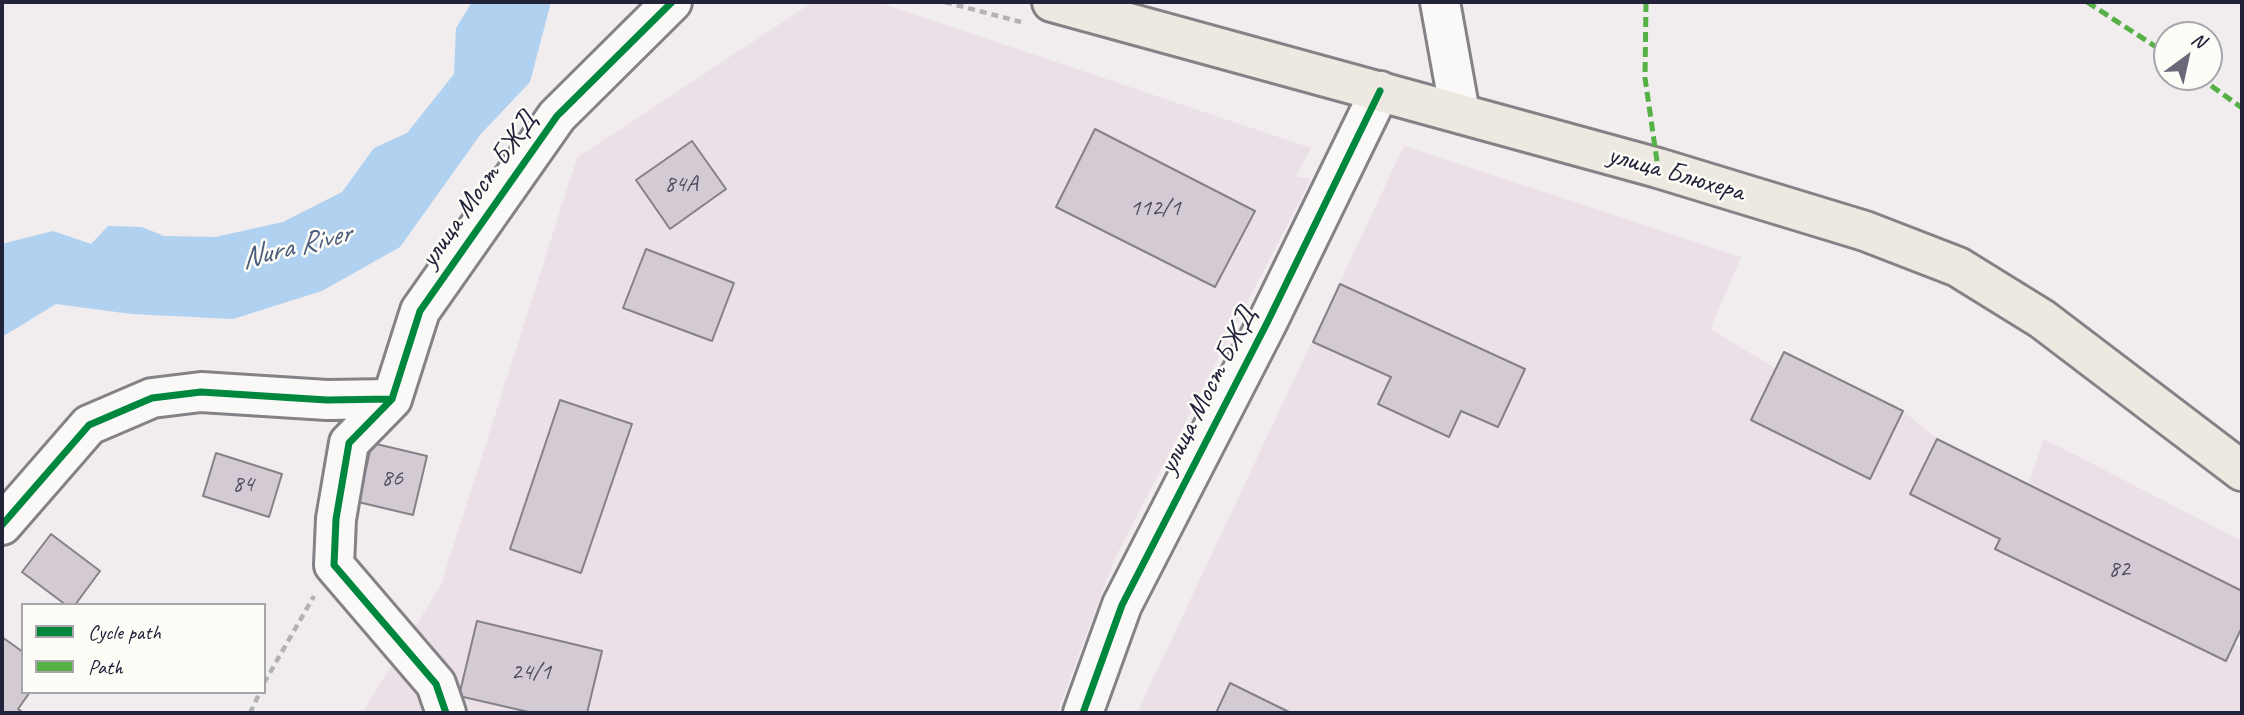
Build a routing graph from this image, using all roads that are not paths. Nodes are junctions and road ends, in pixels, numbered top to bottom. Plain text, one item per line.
1 (672, 2) edge
2 (1440, 2) edge
3 (1121, 10) edge
4 (1038, 13) edge
5 (1380, 91) junction
6 (1460, 113) junction
7 (392, 399) junction
8 (2242, 471) edge
9 (2, 525) edge
10 (446, 713) edge
11 (1083, 713) edge

1 - 7 street, улица Мост БЖД
2 - 6 street
3 - 4 main road, улица Блюхера
3 - 5 main road, улица Блюхера
5 - 6 main road, улица Блюхера
5 - 11 street, улица Мост БЖД
6 - 8 main road, улица Блюхера
7 - 9 street
7 - 10 street, улица Мост БЖД

